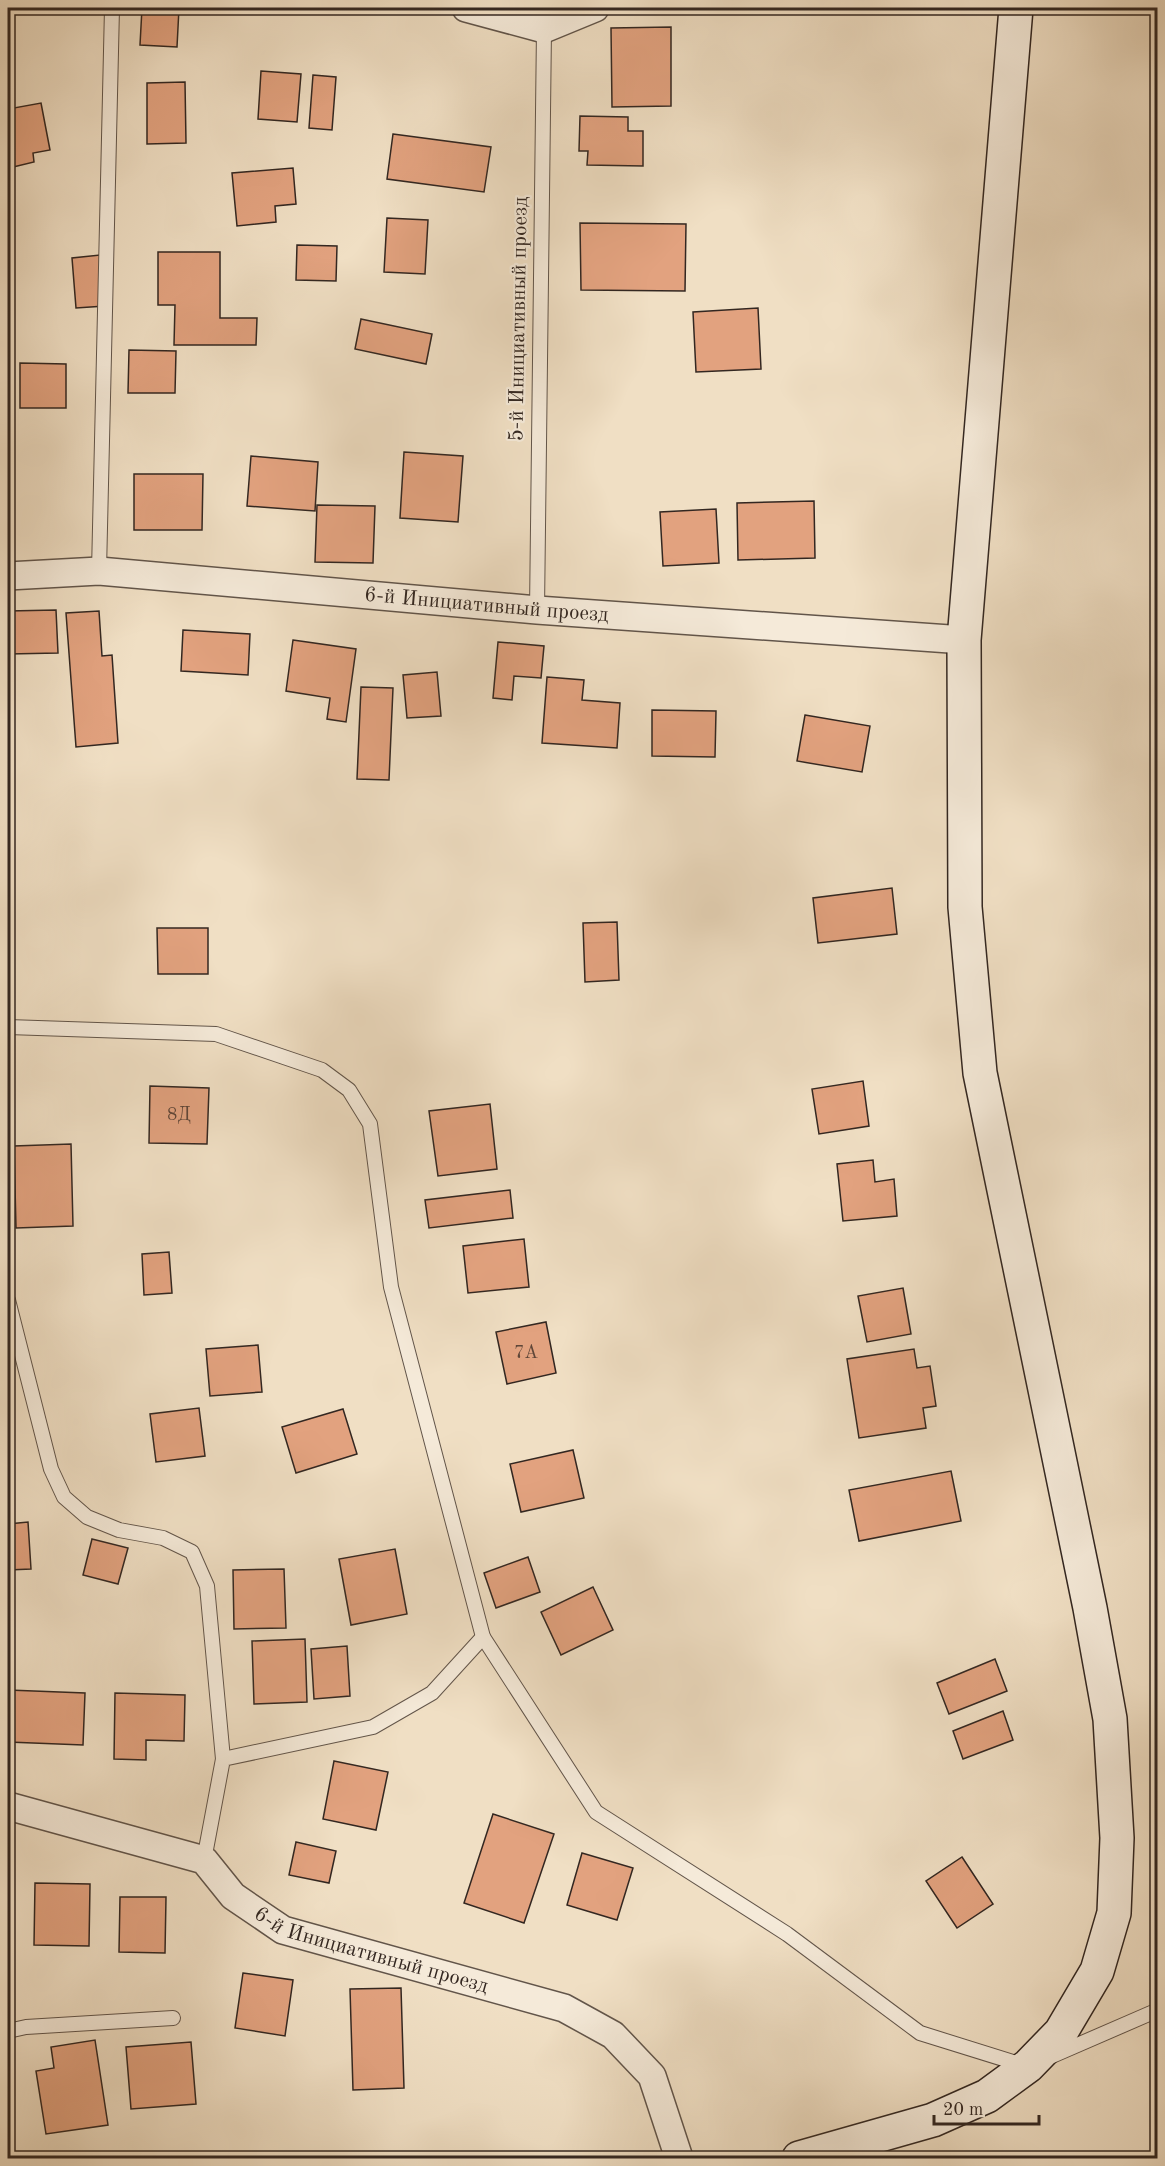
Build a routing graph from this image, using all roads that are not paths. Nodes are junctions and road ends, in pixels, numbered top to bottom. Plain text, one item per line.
1 (112, 8) edge
2 (466, 8) edge
3 (595, 8) edge
4 (1016, 8) edge
5 (543, 29) junction
6 (99, 571) junction
7 (8, 576) edge
8 (537, 610) junction
9 (964, 640) junction
10 (8, 1027) edge
11 (8, 1300) edge
12 (483, 1637) junction
13 (223, 1759) junction
14 (8, 1806) edge
15 (204, 1860) junction
16 (1158, 2010) edge
17 (173, 2018) dead end
18 (8, 2031) edge
19 (1028, 2066) junction
20 (679, 2158) edge
21 (799, 2158) edge

1 - 6 lane
2 - 5 street
3 - 5 street
4 - 9 street
5 - 8 lane, 5-й Инициативный проезд
6 - 7 street, 6-й Инициативный проезд
6 - 8 street, 6-й Инициативный проезд
8 - 9 street, 6-й Инициативный проезд
9 - 19 street
10 - 12 lane
11 - 13 lane
12 - 13 lane
12 - 19 lane
13 - 15 lane
14 - 15 street
15 - 20 street, 6-й Инициативный проезд
16 - 19 lane
17 - 18 lane
19 - 21 street

